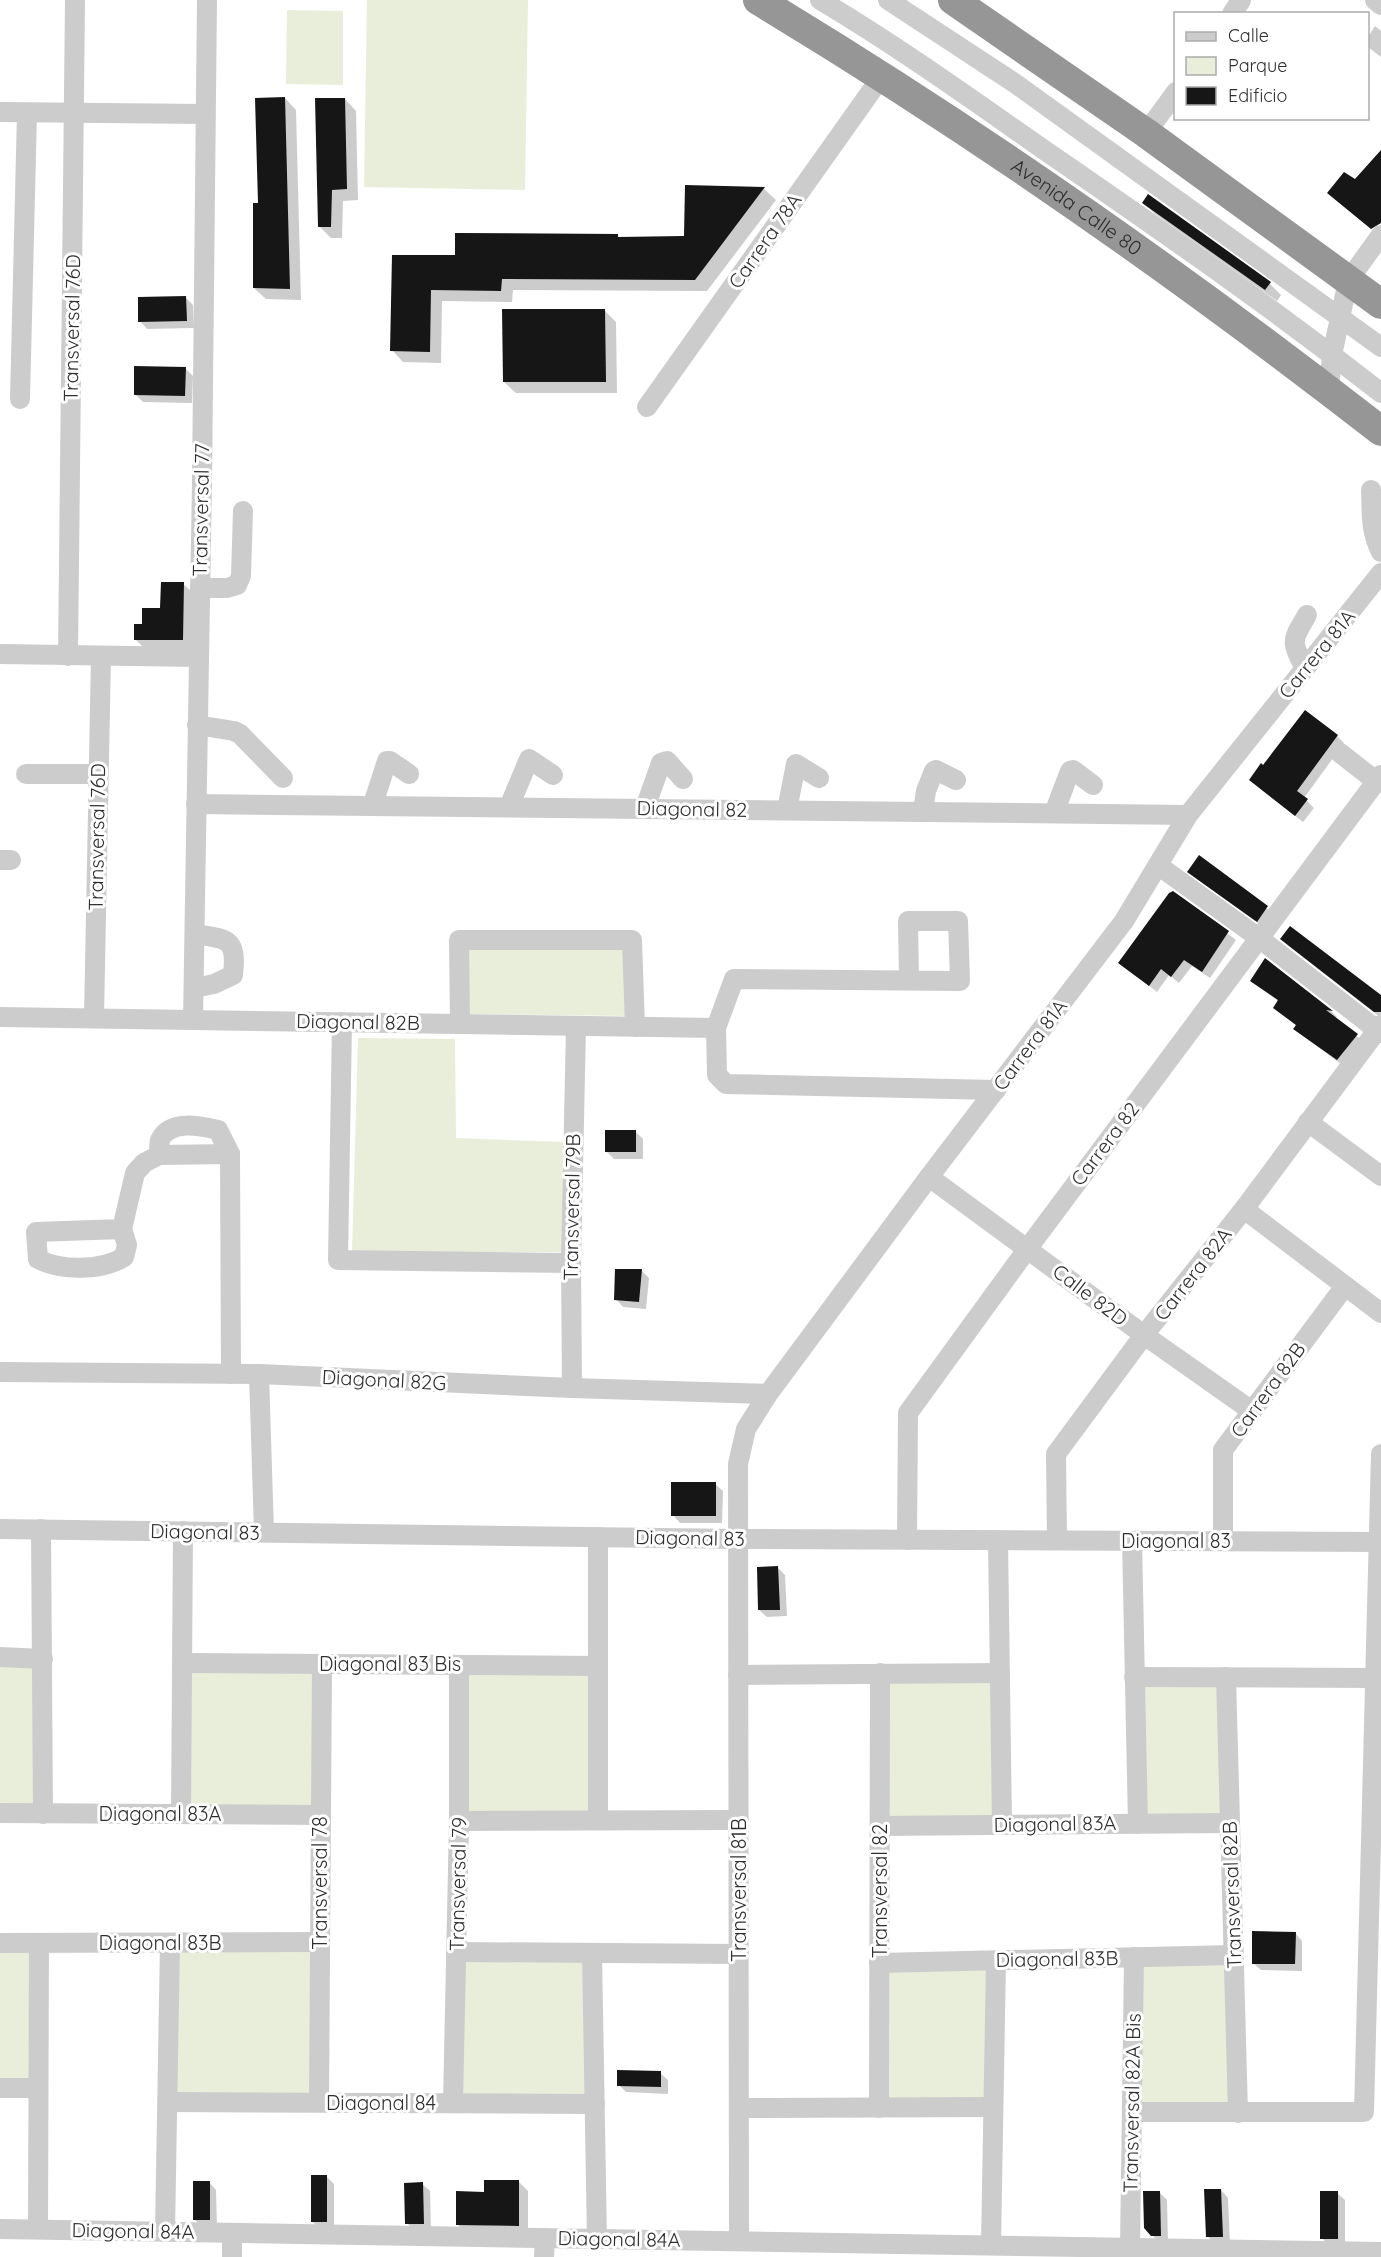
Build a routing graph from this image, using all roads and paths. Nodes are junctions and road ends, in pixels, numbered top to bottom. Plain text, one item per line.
1 (75, 0) edge
2 (207, 0) edge
3 (758, 0) edge
4 (820, 0) edge
5 (888, 0) edge
6 (953, 0) edge
7 (1375, 0) edge
8 (1381, 5) edge
9 (882, 76) junction
10 (1174, 95) edge
11 (0, 112) edge
12 (27, 112) junction
13 (74, 113) junction
14 (205, 114) junction
15 (1146, 133) junction
16 (1381, 235) edge
17 (1348, 281) junction
18 (1381, 304) edge
19 (1339, 316) junction
20 (1381, 347) edge
21 (1332, 355) junction
22 (1329, 390) junction
23 (1381, 393) edge
24 (20, 399) dead end
25 (648, 407) dead end
26 (1381, 431) edge
27 (1371, 489) dead end
28 (243, 512) dead end
29 (1381, 552) edge
30 (1381, 573) edge
31 (200, 588) junction
32 (1307, 615) dead end
33 (0, 654) edge
34 (68, 656) junction
35 (102, 656) junction
36 (198, 657) junction
37 (1305, 668) junction
38 (197, 725) junction
39 (1340, 753) dead end
40 (26, 774) dead end
41 (98, 774) junction
42 (409, 774) dead end
43 (553, 775) dead end
44 (283, 778) dead end
45 (819, 778) dead end
46 (1379, 778) edge
47 (682, 779) dead end
48 (956, 780) dead end
49 (1093, 785) dead end
50 (196, 804) junction
51 (373, 804) junction
52 (509, 807) junction
53 (645, 808) junction
54 (787, 810) junction
55 (922, 811) junction
56 (1054, 813) junction
57 (1188, 814) junction
58 (1159, 866) junction
59 (195, 934) junction
60 (1259, 938) junction
61 (909, 980) junction
62 (194, 988) junction
63 (0, 1017) edge
64 (94, 1018) junction
65 (194, 1020) junction
66 (342, 1022) junction
67 (460, 1024) junction
68 (576, 1026) junction
69 (635, 1027) junction
70 (716, 1028) junction
71 (1380, 1029) edge
72 (996, 1090) junction
73 (1308, 1122) junction
74 (230, 1154) junction
75 (159, 1155) junction
76 (1381, 1176) edge
77 (929, 1177) junction
78 (1244, 1209) junction
79 (122, 1229) junction
80 (1028, 1248) junction
81 (571, 1263) junction
82 (1345, 1286) junction
83 (1381, 1313) edge
84 (1144, 1335) junction
85 (0, 1372) edge
86 (231, 1374) junction
87 (259, 1374) junction
88 (572, 1388) junction
89 (768, 1394) junction
90 (1252, 1411) junction
91 (1381, 1454) edge
92 (0, 1529) edge
93 (41, 1529) junction
94 (183, 1531) junction
95 (264, 1533) junction
96 (598, 1537) junction
97 (738, 1539) junction
98 (907, 1540) junction
99 (998, 1540) junction
100 (1057, 1540) junction
101 (1132, 1541) junction
102 (1223, 1541) junction
103 (1380, 1542) edge
104 (0, 1657) edge
105 (43, 1659) junction
106 (182, 1663) junction
107 (322, 1664) junction
108 (459, 1665) junction
109 (598, 1666) junction
110 (880, 1673) junction
111 (1000, 1673) junction
112 (738, 1675) junction
113 (1134, 1677) junction
114 (1226, 1677) junction
115 (1375, 1678) junction
116 (0, 1813) edge
117 (43, 1814) junction
118 (181, 1814) junction
119 (321, 1815) junction
120 (598, 1820) junction
121 (739, 1820) junction
122 (459, 1821) junction
123 (1230, 1822) junction
124 (1138, 1824) junction
125 (1002, 1825) junction
126 (880, 1826) junction
127 (320, 1942) junction
128 (0, 1943) edge
129 (39, 1943) junction
130 (170, 1943) junction
131 (456, 1953) junction
132 (592, 1953) junction
133 (739, 1954) junction
134 (1234, 1955) junction
135 (1134, 1958) junction
136 (996, 1960) junction
137 (879, 1963) junction
138 (1374, 1973) edge
139 (0, 2088) edge
140 (37, 2088) junction
141 (168, 2102) junction
142 (319, 2102) junction
143 (453, 2103) junction
144 (595, 2104) junction
145 (993, 2107) junction
146 (739, 2108) junction
147 (879, 2108) junction
148 (1132, 2112) junction
149 (1238, 2113) junction
150 (0, 2229) edge
151 (38, 2229) junction
152 (165, 2232) junction
153 (232, 2233) junction
154 (597, 2239) junction
155 (739, 2241) junction
156 (991, 2245) junction
157 (545, 2247) edge
158 (837, 2250) edge
159 (969, 2251) edge
160 (1140, 2251) edge
161 (1381, 2252) edge
162 (1319, 2254) edge
163 (232, 2257) edge

1 - 13 street, Transversal 76D
2 - 14 street, Transversal 77
3 - 9 highway, Avenida Calle 80
4 - 21 street
5 - 19 street
6 - 15 highway
7 - 8 street
9 - 22 highway, Avenida Calle 80
9 - 25 street, Carrera 78A
10 - 15 street
11 - 12 street
12 - 13 street
12 - 24 street
13 - 14 street
13 - 34 street, Transversal 76D
14 - 31 street, Transversal 77
15 - 17 highway
16 - 17 street
17 - 18 highway
17 - 19 street
19 - 20 street
19 - 21 street
21 - 22 street
21 - 23 street
22 - 26 highway, Avenida Calle 80
27 - 29 street
28 - 31 street
30 - 37 street, Carrera 81A
31 - 36 street, Transversal 77
32 - 37 street
33 - 34 street
34 - 35 street
35 - 36 street
35 - 41 street, Transversal 76D
36 - 38 street, Transversal 77
37 - 57 street, Carrera 81A
38 - 44 street
38 - 50 street, Transversal 77
39 - 46 street
40 - 41 street
41 - 64 street, Transversal 76D
42 - 51 street
43 - 52 street
45 - 54 street
46 - 60 street, Carrera 82
47 - 53 street
48 - 55 street
49 - 56 street
50 - 51 street, Diagonal 82
50 - 59 street, Transversal 77
51 - 52 street, Diagonal 82
52 - 53 street, Diagonal 82
53 - 54 street, Diagonal 82
54 - 55 street, Diagonal 82
55 - 56 street, Diagonal 82
56 - 57 street, Diagonal 82
57 - 58 street, Carrera 81A
58 - 60 street
58 - 72 street, Carrera 81A
59 - 62 street, Transversal 77
59 - 62 street
60 - 71 street
60 - 80 street, Carrera 82
61 - 61 street
61 - 70 street
62 - 65 street, Transversal 77
63 - 64 street, Diagonal 82B
64 - 65 street, Diagonal 82B
65 - 66 street, Diagonal 82B
66 - 67 street, Diagonal 82B
66 - 81 street
67 - 68 street, Diagonal 82B
67 - 69 street
68 - 69 street, Diagonal 82B
68 - 81 street, Transversal 79B
69 - 70 street, Diagonal 82B
70 - 72 street
71 - 73 street, Carrera 82A
72 - 77 street, Carrera 81A
73 - 76 street
73 - 78 street, Carrera 82A
74 - 75 street
74 - 75 street
74 - 86 street
75 - 79 street
77 - 80 street, Calle 82D
77 - 89 street, Carrera 81A
78 - 82 street
78 - 84 street, Carrera 82A
79 - 79 street
80 - 84 street, Calle 82D
80 - 98 street, Carrera 82
81 - 88 street, Transversal 79B
82 - 83 street
82 - 90 street, Carrera 82B
84 - 90 street, Calle 82D
84 - 100 street, Carrera 82A
85 - 86 street, Diagonal 82G
86 - 87 street, Diagonal 82G
87 - 88 street, Diagonal 82G
87 - 95 street
88 - 89 street, Diagonal 82G
89 - 97 street, Carrera 81A
90 - 102 street, Carrera 82B
91 - 103 street
92 - 93 street, Diagonal 83
93 - 94 street, Diagonal 83
93 - 105 street
94 - 95 street, Diagonal 83
94 - 106 street
95 - 96 street, Diagonal 83
96 - 97 street, Diagonal 83
96 - 109 street
97 - 98 street, Diagonal 83
97 - 112 street, Transversal 81B
98 - 99 street, Diagonal 83
99 - 100 street, Diagonal 83
99 - 111 street
100 - 101 street, Diagonal 83
101 - 102 street, Diagonal 83
101 - 113 street
102 - 103 street, Diagonal 83
103 - 115 street
104 - 105 street
105 - 117 street
106 - 107 street, Diagonal 83 Bis
106 - 118 street
107 - 108 street, Diagonal 83 Bis
107 - 119 street, Transversal 78
108 - 109 street, Diagonal 83 Bis
108 - 122 street, Transversal 79
109 - 120 street
110 - 111 street
110 - 112 street
110 - 126 street, Transversal 82
111 - 125 street
112 - 121 street, Transversal 81B
113 - 114 street
113 - 124 street
114 - 115 street
114 - 123 street, Transversal 82B
115 - 138 street
116 - 117 street, Diagonal 83A
117 - 118 street, Diagonal 83A
118 - 119 street, Diagonal 83A
119 - 127 street, Transversal 78
120 - 121 street
120 - 122 street
121 - 133 street, Transversal 81B
122 - 131 street, Transversal 79
123 - 124 street, Diagonal 83A
123 - 134 street, Transversal 82B
124 - 125 street, Diagonal 83A
125 - 126 street, Diagonal 83A
126 - 137 street, Transversal 82
127 - 130 street, Diagonal 83B
127 - 142 street, Transversal 78
128 - 129 street, Diagonal 83B
129 - 130 street, Diagonal 83B
129 - 140 street
130 - 141 street
131 - 132 street
131 - 143 street, Transversal 79
132 - 133 street
132 - 144 street
133 - 146 street, Transversal 81B
134 - 135 street, Diagonal 83B
134 - 149 street, Transversal 82B
135 - 136 street, Diagonal 83B
135 - 148 street, Transversal 82A Bis
136 - 137 street, Diagonal 83B
136 - 145 street
137 - 147 street, Transversal 82
138 - 149 street
139 - 140 street
140 - 151 street
141 - 142 street, Diagonal 84
141 - 152 street
142 - 143 street, Diagonal 84
143 - 144 street, Diagonal 84
144 - 154 street
145 - 147 street
145 - 156 street
146 - 147 street
146 - 155 street, Transversal 81B
148 - 149 street
148 - 160 street, Transversal 82A Bis
150 - 151 street, Diagonal 84A
151 - 152 street, Diagonal 84A
152 - 153 street, Diagonal 84A
153 - 157 street, Diagonal 84A
153 - 163 street
154 - 155 street, Diagonal 84A
154 - 157 street, Diagonal 84A
155 - 158 street, Diagonal 84A
156 - 159 street, Diagonal 84A
156 - 160 street, Diagonal 84A
158 - 159 street, Diagonal 84A
160 - 162 street, Diagonal 84A
161 - 162 street, Diagonal 84A

